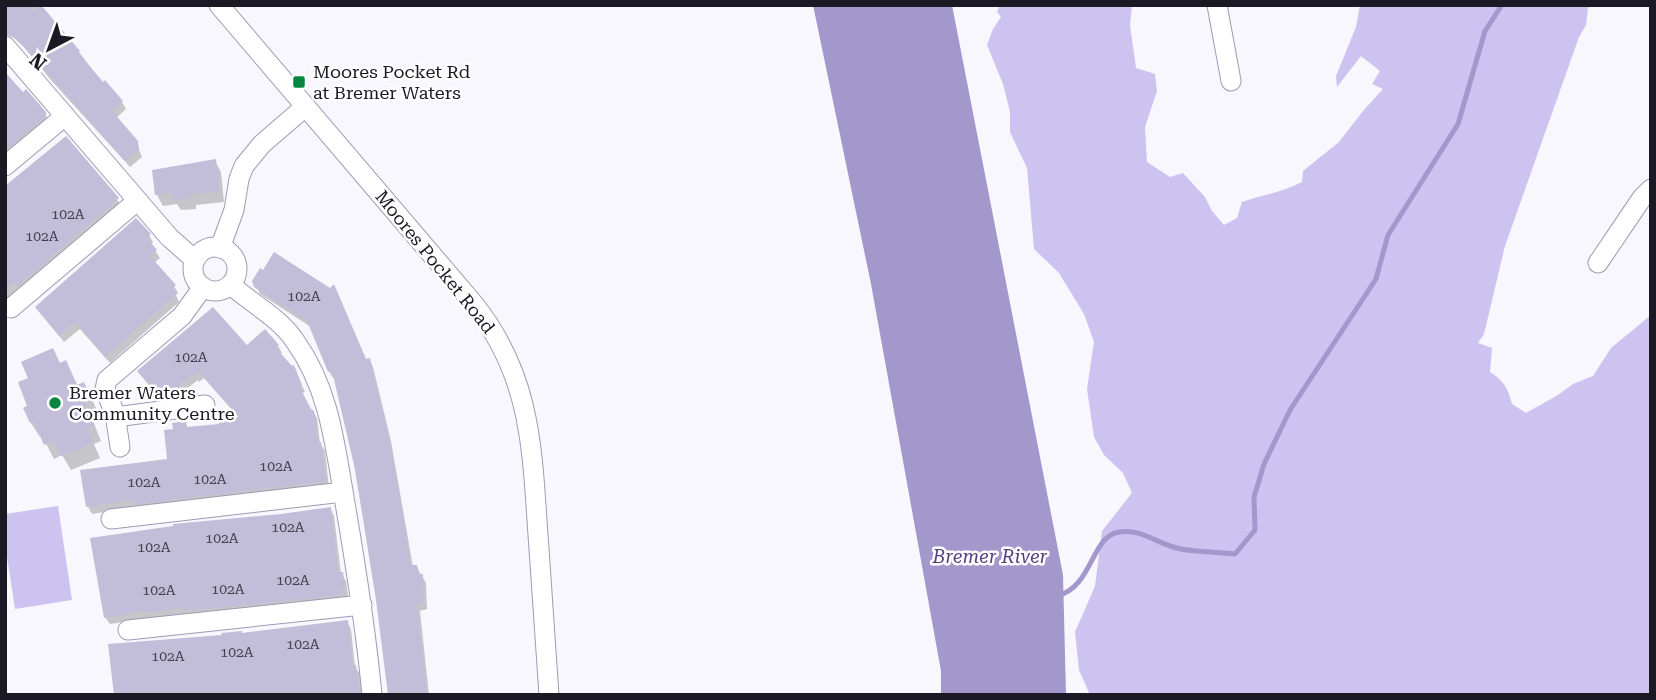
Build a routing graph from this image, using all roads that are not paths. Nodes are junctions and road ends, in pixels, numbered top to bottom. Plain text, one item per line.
1 (219, 5) edge
2 (1217, 5) edge
3 (5, 46) edge
4 (1231, 81) dead end
5 (305, 107) junction
6 (65, 116) junction
7 (5, 166) edge
8 (1651, 189) edge
9 (137, 201) junction
10 (220, 248) junction
11 (195, 260) junction
12 (1598, 263) dead end
13 (230, 285) junction
14 (203, 287) junction
15 (11, 308) dead end
16 (205, 405) dead end
17 (116, 417) junction
18 (120, 447) dead end
19 (343, 492) junction
20 (111, 519) dead end
21 (362, 605) junction
22 (128, 630) dead end
23 (372, 695) edge
24 (549, 695) edge

1 - 5 street, Moores Pocket Road
2 - 4 street
3 - 6 street
5 - 10 street
5 - 24 street, Moores Pocket Road
6 - 7 street
6 - 9 street
8 - 12 street
9 - 11 street
9 - 15 street
10 - 11 street
10 - 13 street
11 - 14 street
13 - 14 street
13 - 19 street
14 - 17 street
16 - 17 street
17 - 18 street
19 - 20 street
19 - 21 street
21 - 22 street
21 - 23 street

